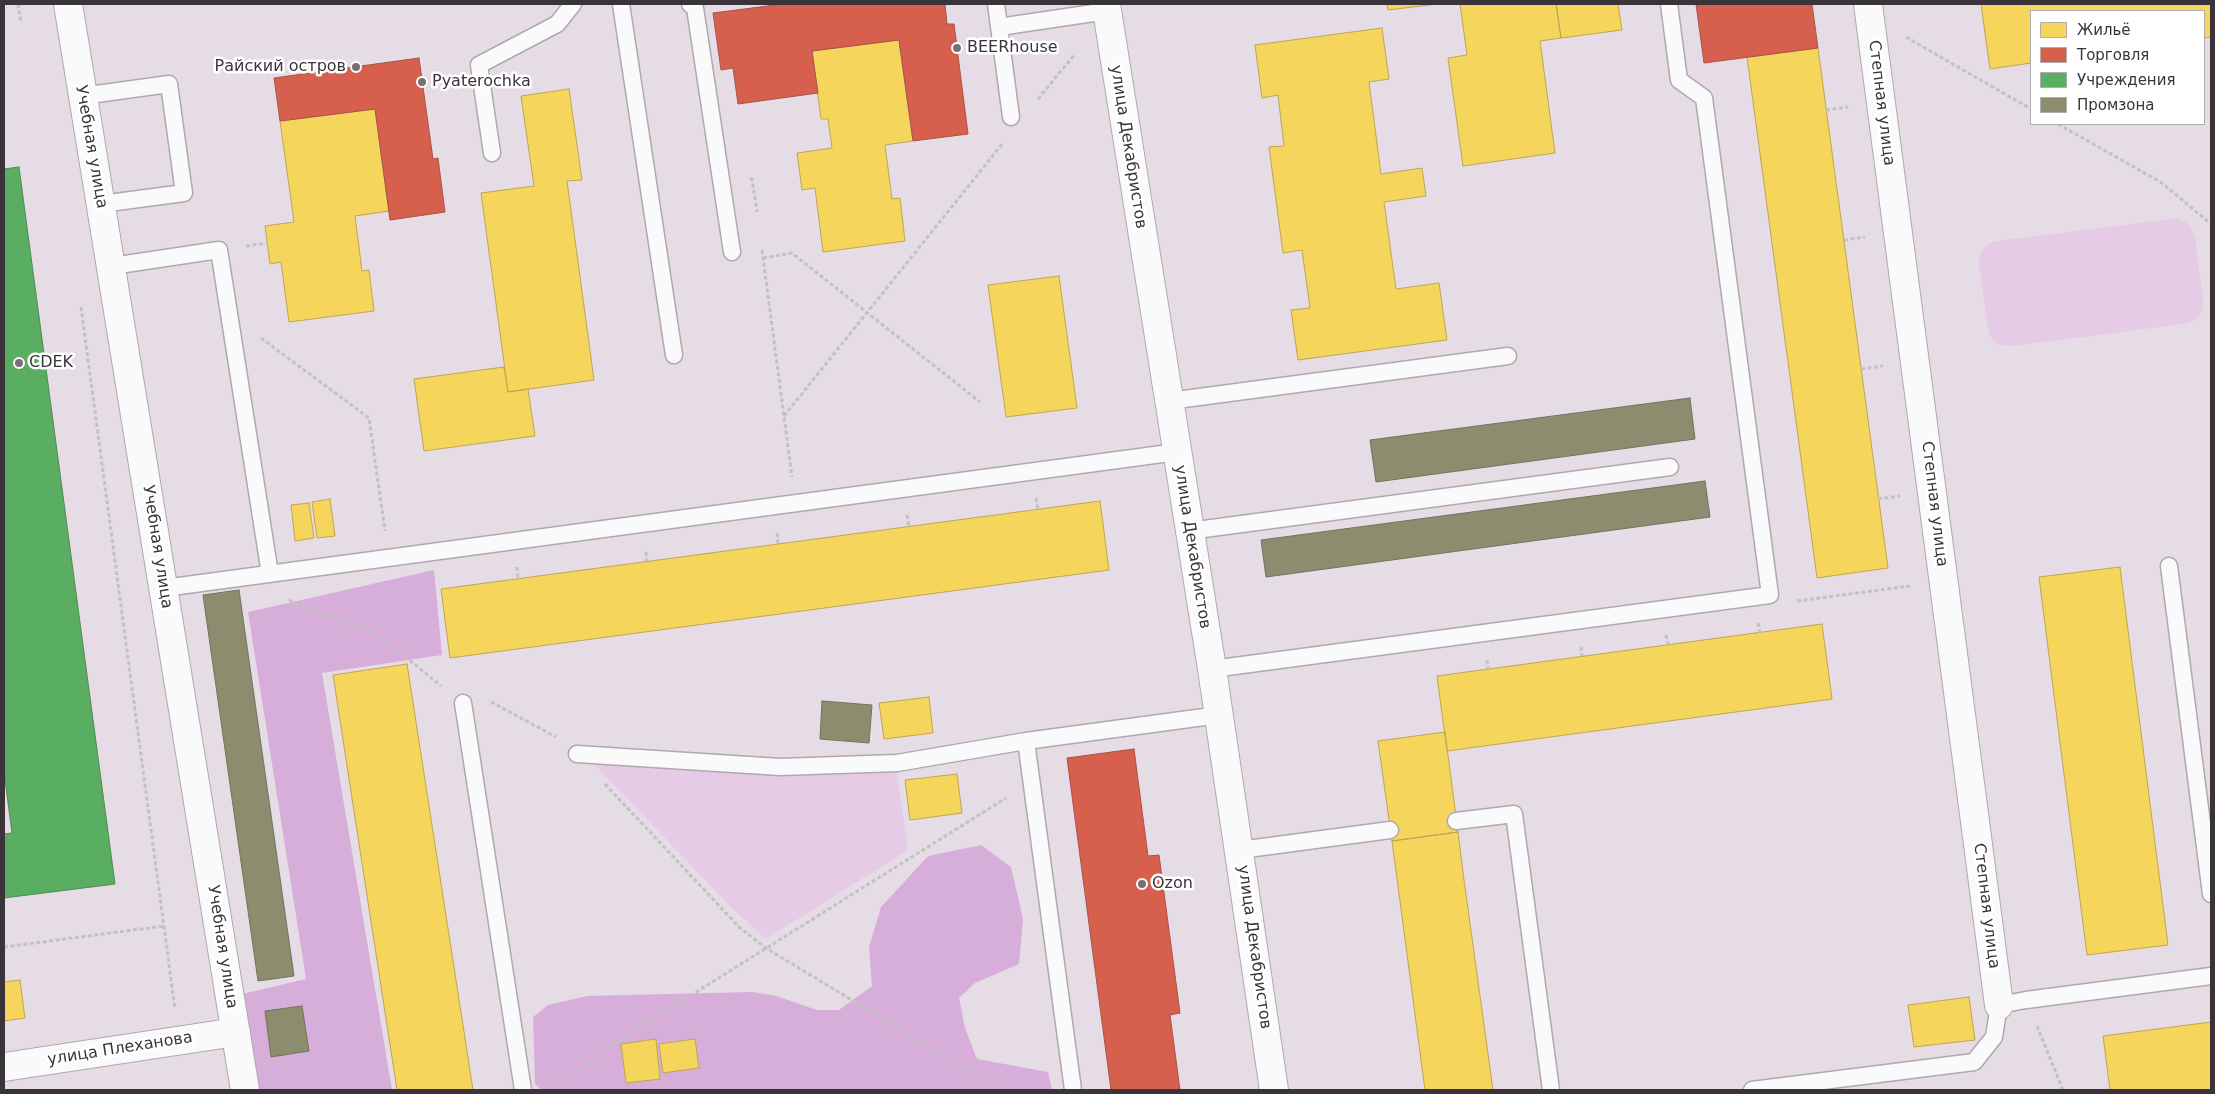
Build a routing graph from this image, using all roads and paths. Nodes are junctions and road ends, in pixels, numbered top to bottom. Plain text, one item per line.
1 (18, 4) edge
2 (68, 4) edge
3 (572, 4) edge
4 (621, 4) edge
5 (690, 4) edge
6 (996, 4) edge
7 (1668, 4) edge
8 (1106, 8) edge
9 (1869, 10) edge
10 (21, 22) dead end
11 (999, 27) junction
12 (1075, 54) dead end
13 (82, 96) junction
14 (1034, 104) dead end
15 (2030, 108) edge
16 (1011, 117) dead end
17 (2060, 125) edge
18 (1004, 141) dead end
19 (492, 153) dead end
20 (722, 182) junction
21 (101, 204) junction
22 (757, 214) dead end
23 (2211, 224) edge
24 (761, 240) dead end
25 (732, 252) dead end
26 (763, 258) junction
27 (112, 266) junction
28 (80, 304) dead end
29 (867, 312) junction
30 (258, 335) dead end
31 (674, 355) dead end
32 (1508, 356) dead end
33 (1169, 401) junction
34 (980, 402) dead end
35 (784, 416) junction
36 (1177, 452) junction
37 (1670, 467) dead end
38 (796, 504) junction
39 (1189, 531) junction
40 (388, 558) junction
41 (2169, 566) dead end
42 (270, 574) junction
43 (164, 588) junction
44 (1212, 669) junction
45 (463, 703) junction
46 (1219, 714) junction
47 (1026, 741) junction
48 (577, 754) junction
49 (1032, 782) junction
50 (1456, 821) dead end
51 (1390, 830) dead end
52 (1240, 850) junction
53 (2211, 894) edge
54 (164, 926) junction
55 (4, 947) edge
56 (766, 948) junction
57 (2211, 976) edge
58 (2026, 1000) junction
59 (1999, 1005) junction
60 (236, 1032) junction
61 (179, 1040) junction
62 (4, 1067) edge
63 (245, 1090) edge
64 (523, 1090) edge
65 (550, 1090) edge
66 (1000, 1090) edge
67 (1073, 1090) edge
68 (1274, 1090) edge
69 (1551, 1090) edge
70 (1752, 1090) edge
71 (2063, 1090) edge

1 - 10 path
2 - 13 street, Учебная улица
3 - 19 lane
4 - 31 lane
5 - 20 lane
6 - 11 lane
7 - 44 lane
8 - 11 lane
8 - 33 street, улица Декабристов
9 - 15 path
9 - 59 street, Степная улица
11 - 16 lane
12 - 14 path
13 - 21 street, Учебная улица
13 - 21 lane
17 - 23 path
18 - 29 path
20 - 22 path
20 - 25 lane
21 - 27 street, Учебная улица
24 - 26 path
26 - 29 path
26 - 35 path
27 - 42 lane
27 - 43 street, Учебная улица
28 - 54 path
29 - 34 path
29 - 35 path
30 - 40 path
32 - 33 lane
33 - 36 street, улица Декабристов
35 - 38 path
36 - 38 lane
36 - 39 street, улица Декабристов
37 - 39 lane
38 - 40 lane
39 - 44 street, улица Декабристов
40 - 42 lane
41 - 53 lane
42 - 43 lane
42 - 45 path
43 - 60 street, Учебная улица
44 - 46 street, улица Декабристов
45 - 48 path
45 - 64 lane
46 - 47 lane
46 - 52 street, улица Декабристов
47 - 48 lane
47 - 49 lane
48 - 56 path
49 - 56 path
49 - 67 lane
50 - 69 lane
51 - 52 lane
52 - 68 street, улица Декабристов
54 - 55 path
54 - 61 path
56 - 65 path
56 - 66 path
57 - 58 lane
58 - 59 lane
58 - 71 path
59 - 70 lane
60 - 61 street, улица Плеханова
60 - 63 street, Учебная улица
61 - 62 street, улица Плеханова

